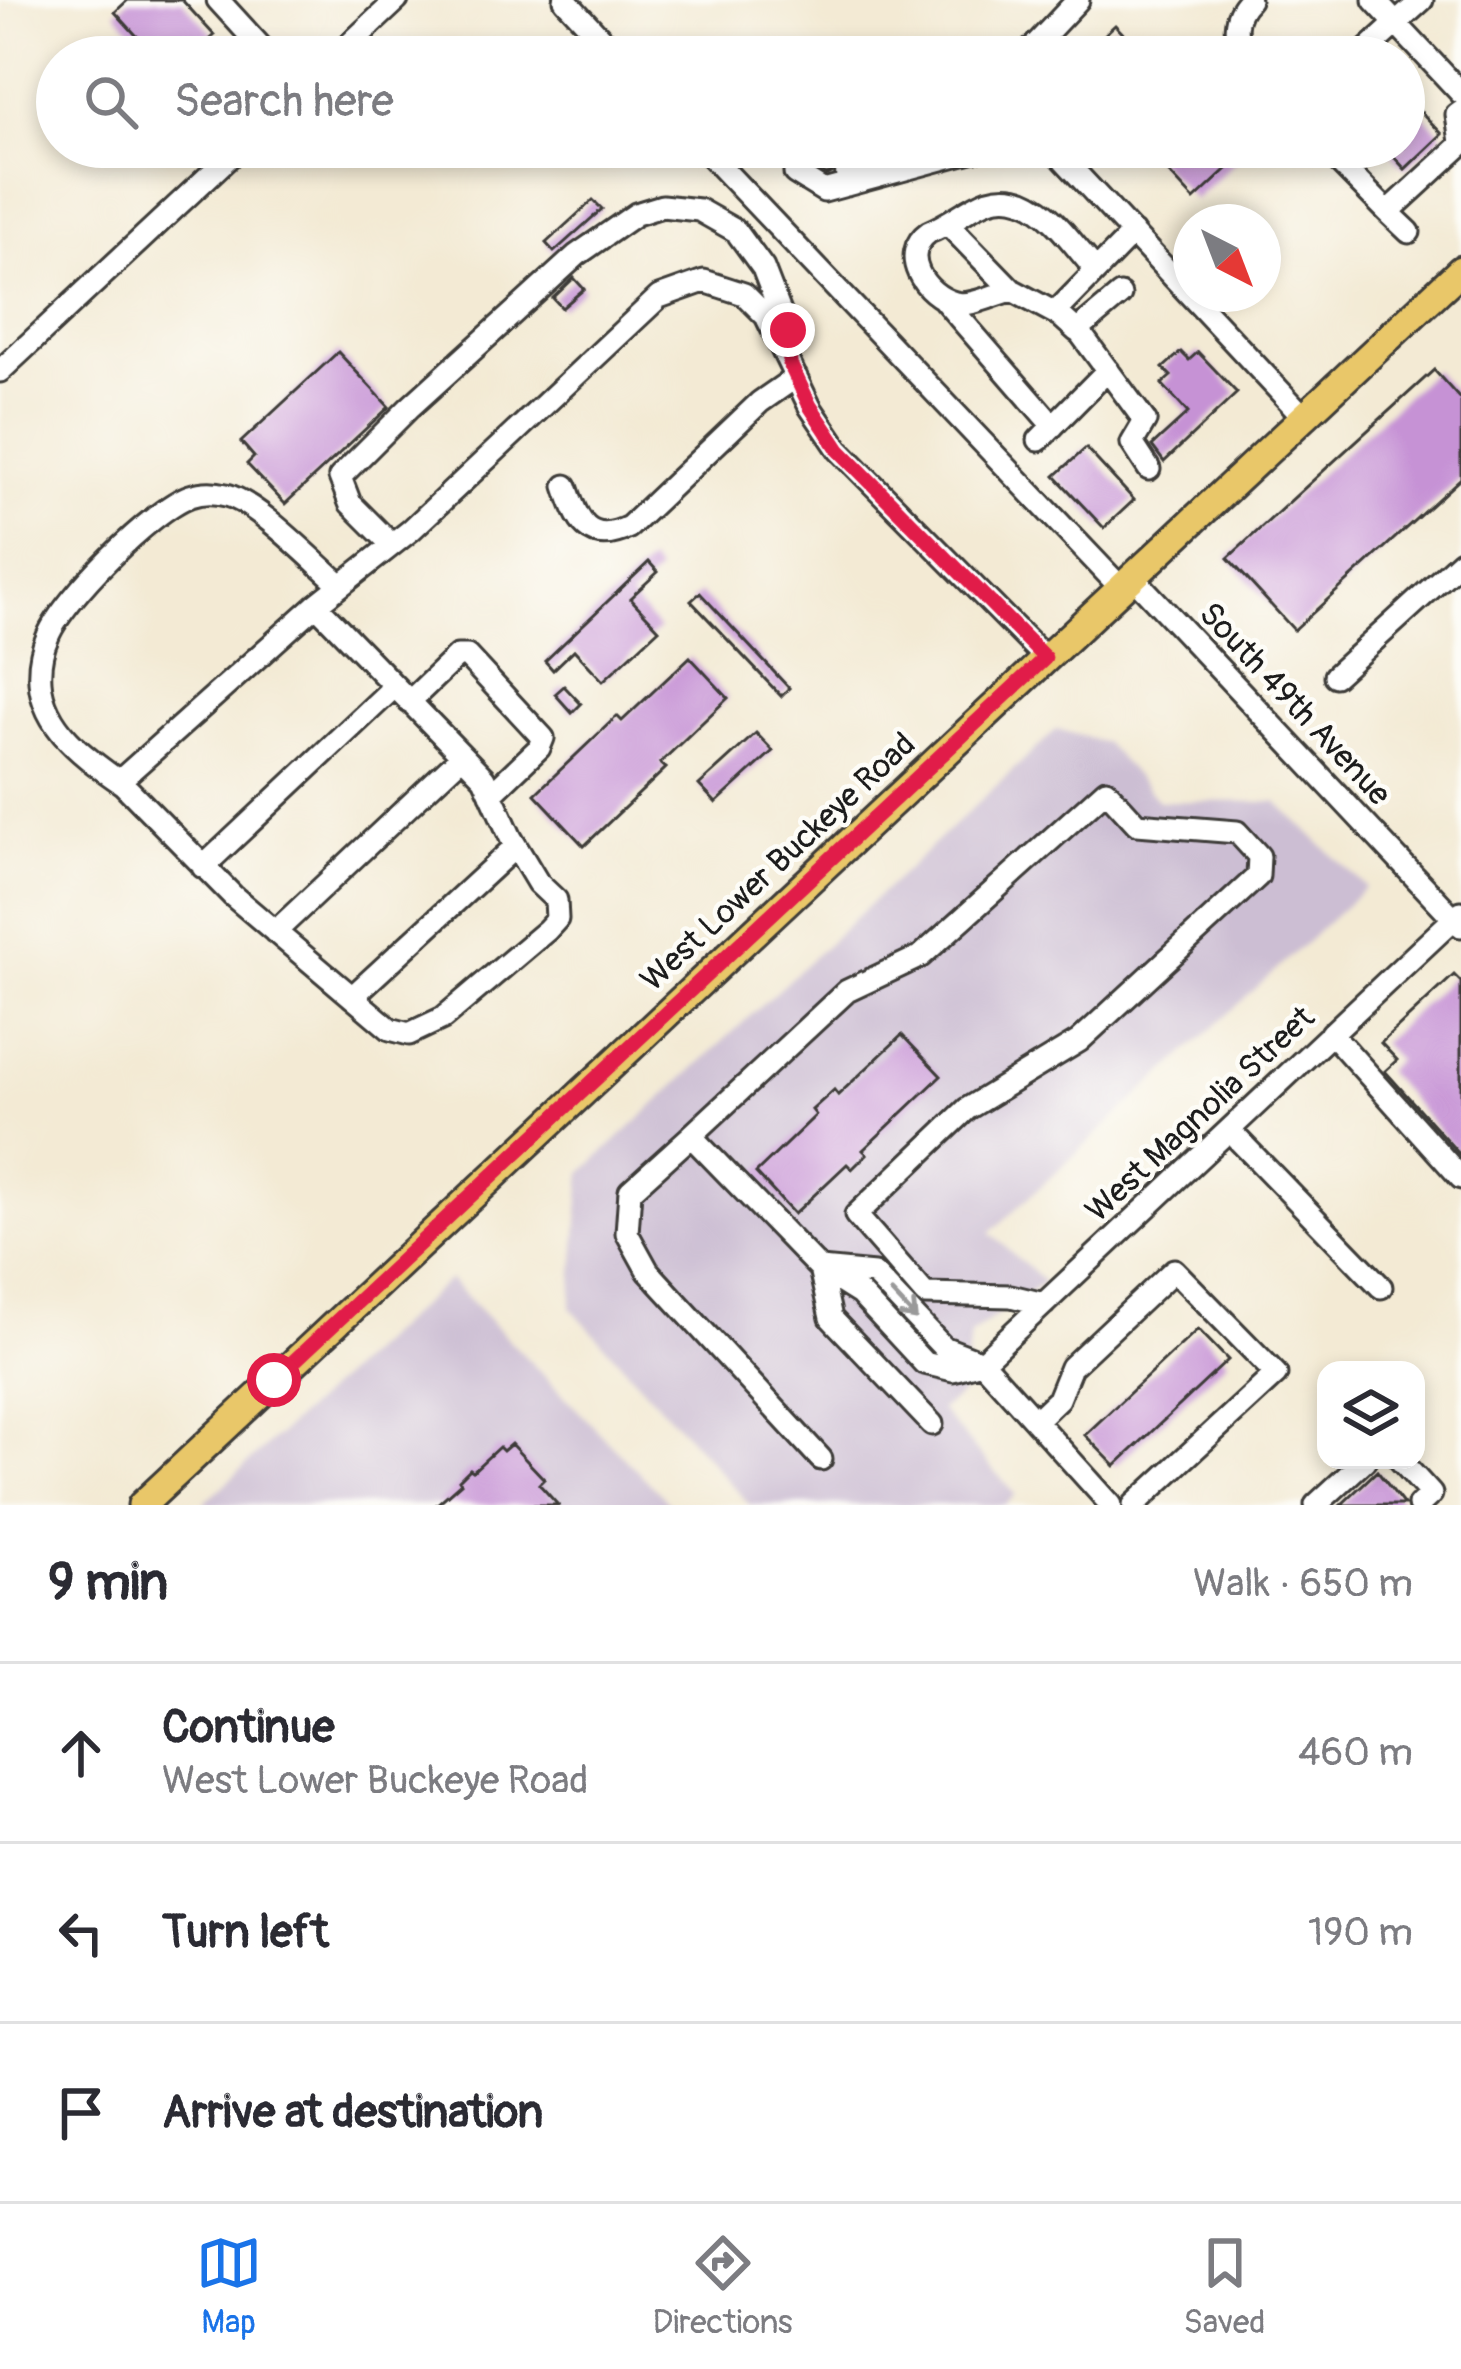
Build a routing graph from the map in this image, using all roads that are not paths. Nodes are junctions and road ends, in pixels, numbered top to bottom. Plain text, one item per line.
1 (218, 0) edge
2 (397, 0) edge
3 (565, 0) edge
4 (1078, 0) edge
5 (1249, 0) edge
6 (1374, 0) edge
7 (1421, 0) edge
8 (1396, 24) junction
9 (251, 36) edge
10 (358, 36) edge
11 (598, 36) edge
12 (1044, 36) edge
13 (1235, 36) edge
14 (1383, 36) edge
15 (1407, 36) edge
16 (1425, 55) edge
17 (1461, 93) edge
18 (1461, 112) edge
19 (1461, 144) edge
20 (218, 168) edge
21 (723, 168) edge
22 (795, 168) edge
23 (847, 168) edge
24 (909, 168) edge
25 (1072, 168) edge
26 (1345, 168) edge
27 (847, 185) junction
28 (1388, 212) junction
29 (948, 224) junction
30 (1409, 232) dead end
31 (1132, 233) junction
32 (1096, 271) junction
33 (1458, 278) edge
34 (1012, 290) junction
35 (937, 292) junction
36 (1120, 295) dead end
37 (1058, 314) junction
38 (1078, 330) junction
39 (793, 370) junction
40 (1108, 370) junction
41 (0, 371) edge
42 (1304, 417) junction
43 (1149, 469) dead end
44 (566, 485) dead end
45 (392, 545) junction
46 (1461, 560) edge
47 (1127, 582) junction
48 (341, 585) junction
49 (316, 605) junction
50 (1045, 658) junction
51 (1336, 676) dead end
52 (402, 695) junction
53 (462, 756) junction
54 (123, 784) junction
55 (490, 794) junction
56 (516, 846) junction
57 (203, 867) junction
58 (1459, 918) edge
59 (275, 932) junction
60 (352, 997) junction
61 (1331, 1034) junction
62 (1229, 1130) junction
63 (691, 1136) junction
64 (1461, 1178) edge
65 (820, 1269) junction
66 (1381, 1287) dead end
67 (1044, 1304) junction
68 (982, 1362) junction
69 (1035, 1421) junction
70 (932, 1424) dead end
71 (821, 1460) dead end
72 (1355, 1469) edge
73 (1408, 1469) edge
74 (142, 1505) edge
75 (1111, 1505) edge
76 (1134, 1505) edge
77 (1316, 1505) edge
78 (1419, 1505) edge

1 - 9 street
2 - 10 street
3 - 11 street
4 - 12 street
5 - 13 street
6 - 8 street
7 - 8 street
8 - 14 street
8 - 15 street
16 - 17 street
18 - 19 street
19 - 28 street
20 - 41 street
21 - 47 street, South 49th Avenue
22 - 27 street
23 - 27 street
24 - 27 street
25 - 31 street
26 - 28 street
28 - 30 street
29 - 32 street
29 - 34 street
29 - 35 street
31 - 32 street
31 - 42 street
32 - 37 street
33 - 42 main road, West Lower Buckeye Road
34 - 35 street
34 - 37 street
35 - 40 street
36 - 38 street
37 - 38 street
38 - 40 street
39 - 44 street
39 - 45 street
39 - 45 street
39 - 50 street
40 - 43 street
42 - 47 main road, West Lower Buckeye Road
45 - 48 street
46 - 51 street
47 - 50 main road, West Lower Buckeye Road
47 - 58 street, South 49th Avenue
48 - 49 street
48 - 54 street
49 - 52 street
49 - 54 street
50 - 74 main road, West Lower Buckeye Road
52 - 53 street
52 - 55 street
52 - 57 street
53 - 55 street
53 - 59 street
54 - 57 street
55 - 56 street
56 - 60 street
56 - 60 street
57 - 59 street
58 - 61 street, West Magnolia Street
59 - 60 street
61 - 62 street, West Magnolia Street
61 - 64 street
62 - 66 street
62 - 67 street, West Magnolia Street
63 - 65 street
63 - 67 street
63 - 71 street
65 -> 68 street
65 - 68 street
65 - 70 street
67 - 68 street, West Magnolia Street
68 - 69 street
69 - 75 street
69 - 76 street
72 - 77 street
73 - 78 street

